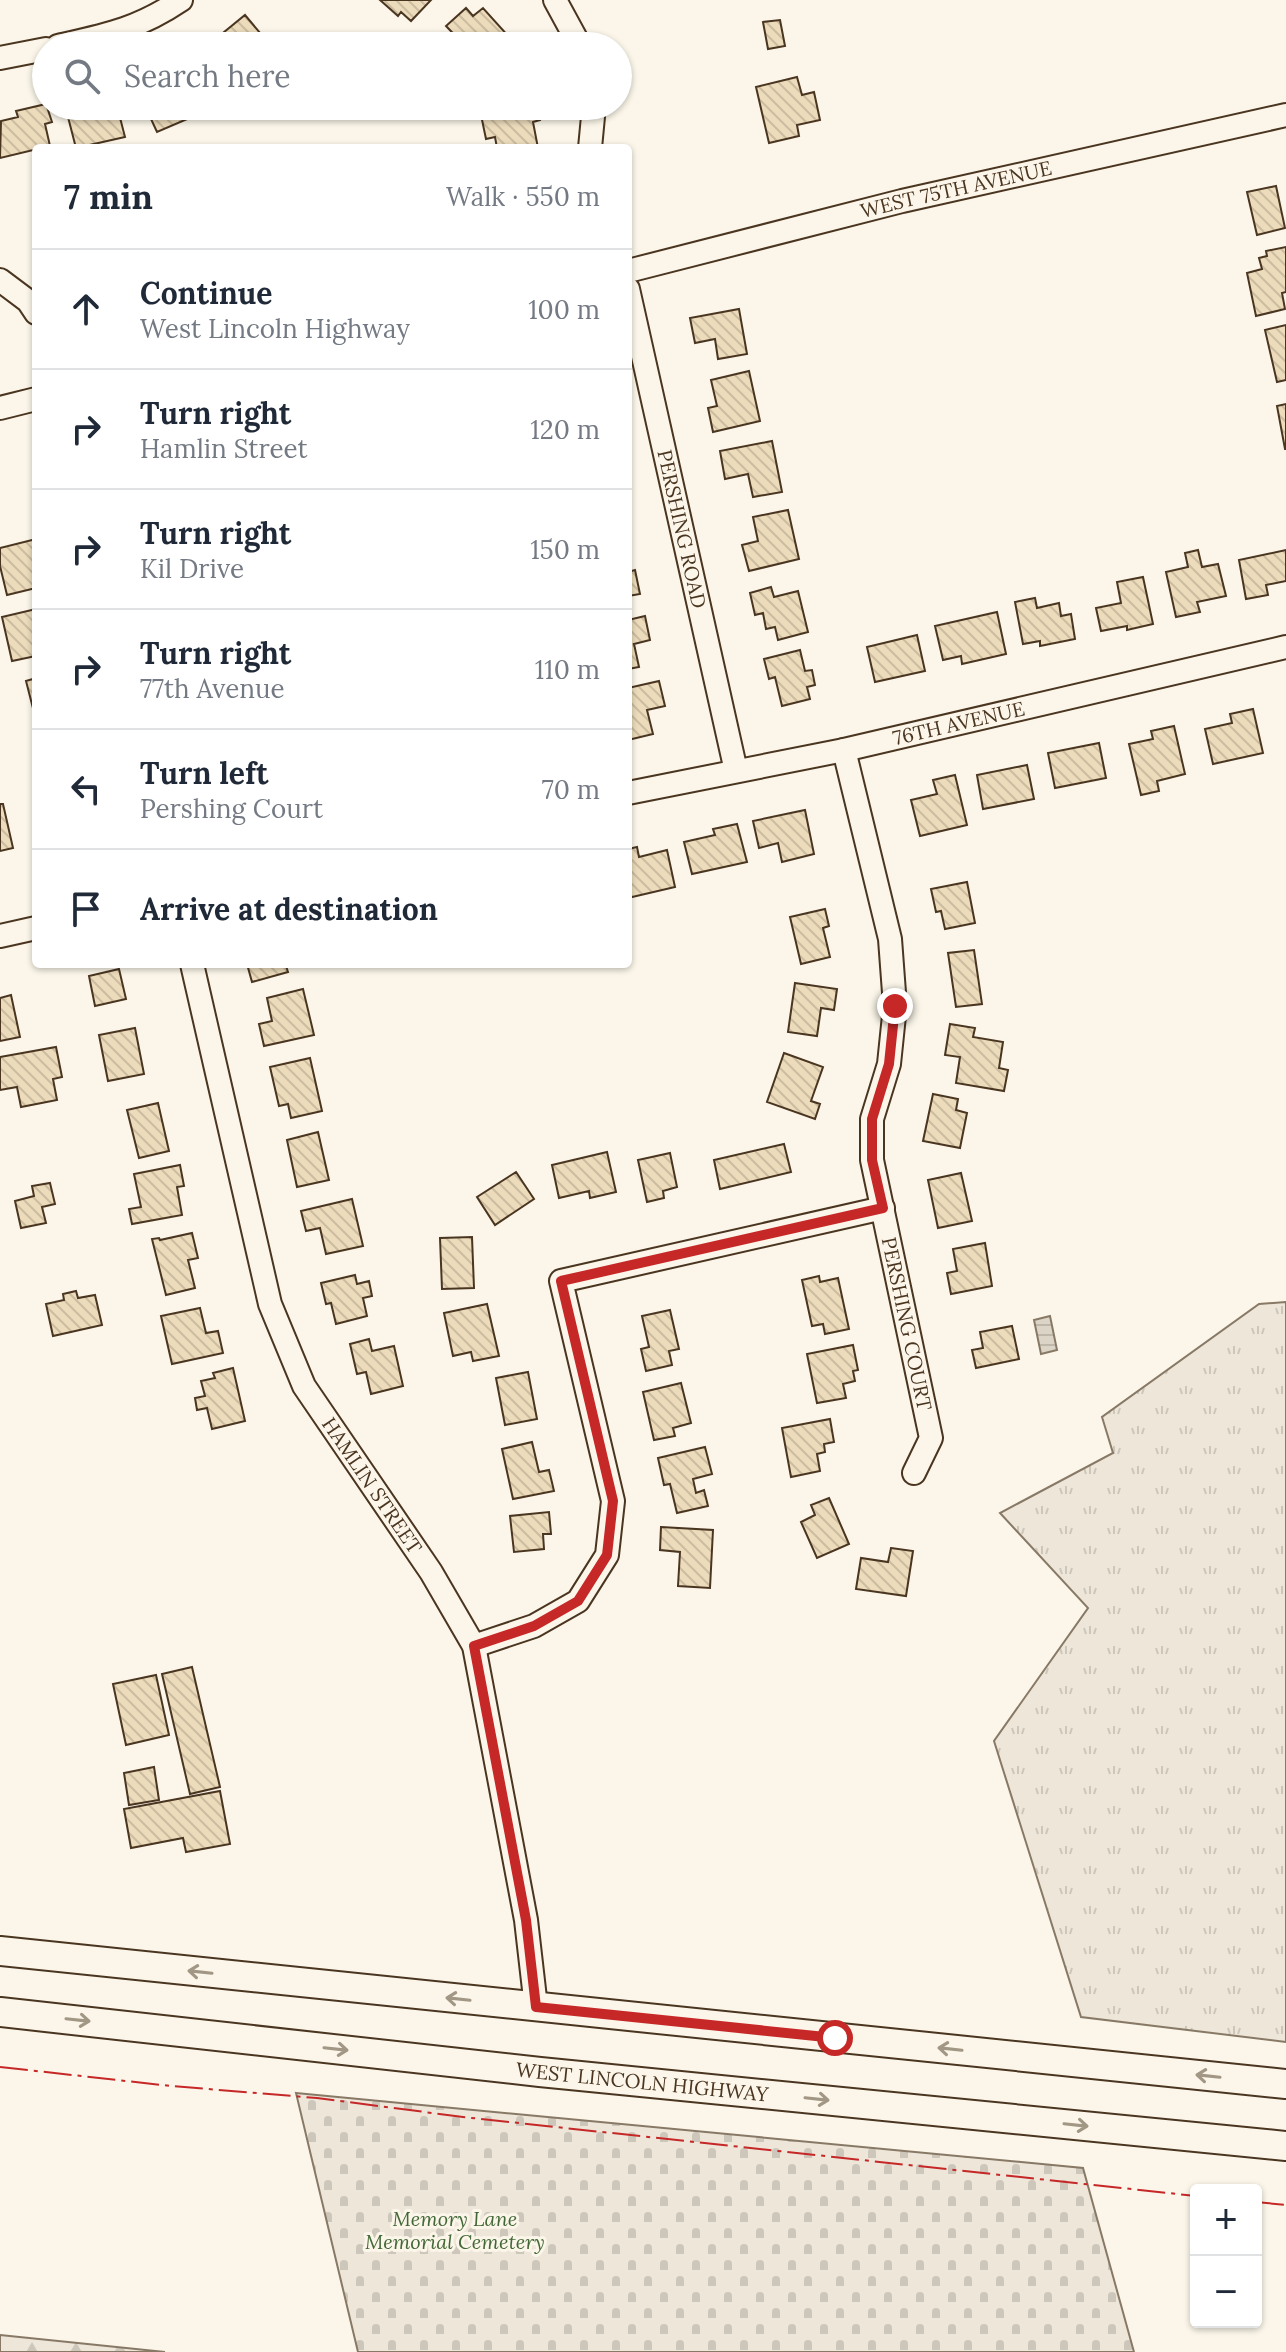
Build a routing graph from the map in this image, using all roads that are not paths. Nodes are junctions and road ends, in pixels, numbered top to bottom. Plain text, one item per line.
1 (181, 0) edge
2 (555, 0) edge
3 (123, 32) edge
4 (572, 32) edge
5 (32, 52) edge
6 (0, 58) edge
7 (1286, 115) edge
8 (593, 120) edge
9 (590, 144) edge
10 (632, 270) edge
11 (0, 280) edge
12 (32, 307) edge
13 (632, 307) edge
14 (32, 400) edge
15 (0, 408) edge
16 (1286, 647) edge
17 (844, 750) junction
18 (736, 771) junction
19 (632, 792) edge
20 (32, 929) edge
21 (0, 936) edge
22 (193, 968) edge
23 (883, 1208) junction
24 (914, 1473) dead end
25 (474, 1646) junction
26 (0, 1951) edge
27 (536, 2007) junction
28 (0, 2012) edge
29 (1286, 2084) edge
30 (1286, 2146) edge

1 - 3 street
2 - 4 street
5 - 6 street
7 - 10 street, WEST 75TH AVENUE
8 - 9 street
11 - 12 street
13 - 18 street, PERSHING ROAD
14 - 15 street
16 - 17 street, 76TH AVENUE
17 - 18 street, 76TH AVENUE
17 - 23 street, PERSHING COURT
18 - 19 street, 76TH AVENUE
20 - 21 street
22 - 25 street, HAMLIN STREET
23 - 24 street, PERSHING COURT
23 - 25 street
25 - 27 street, HAMLIN STREET
27 -> 26 main road
29 -> 27 main road
28 -> 30 main road, WEST LINCOLN HIGHWAY

